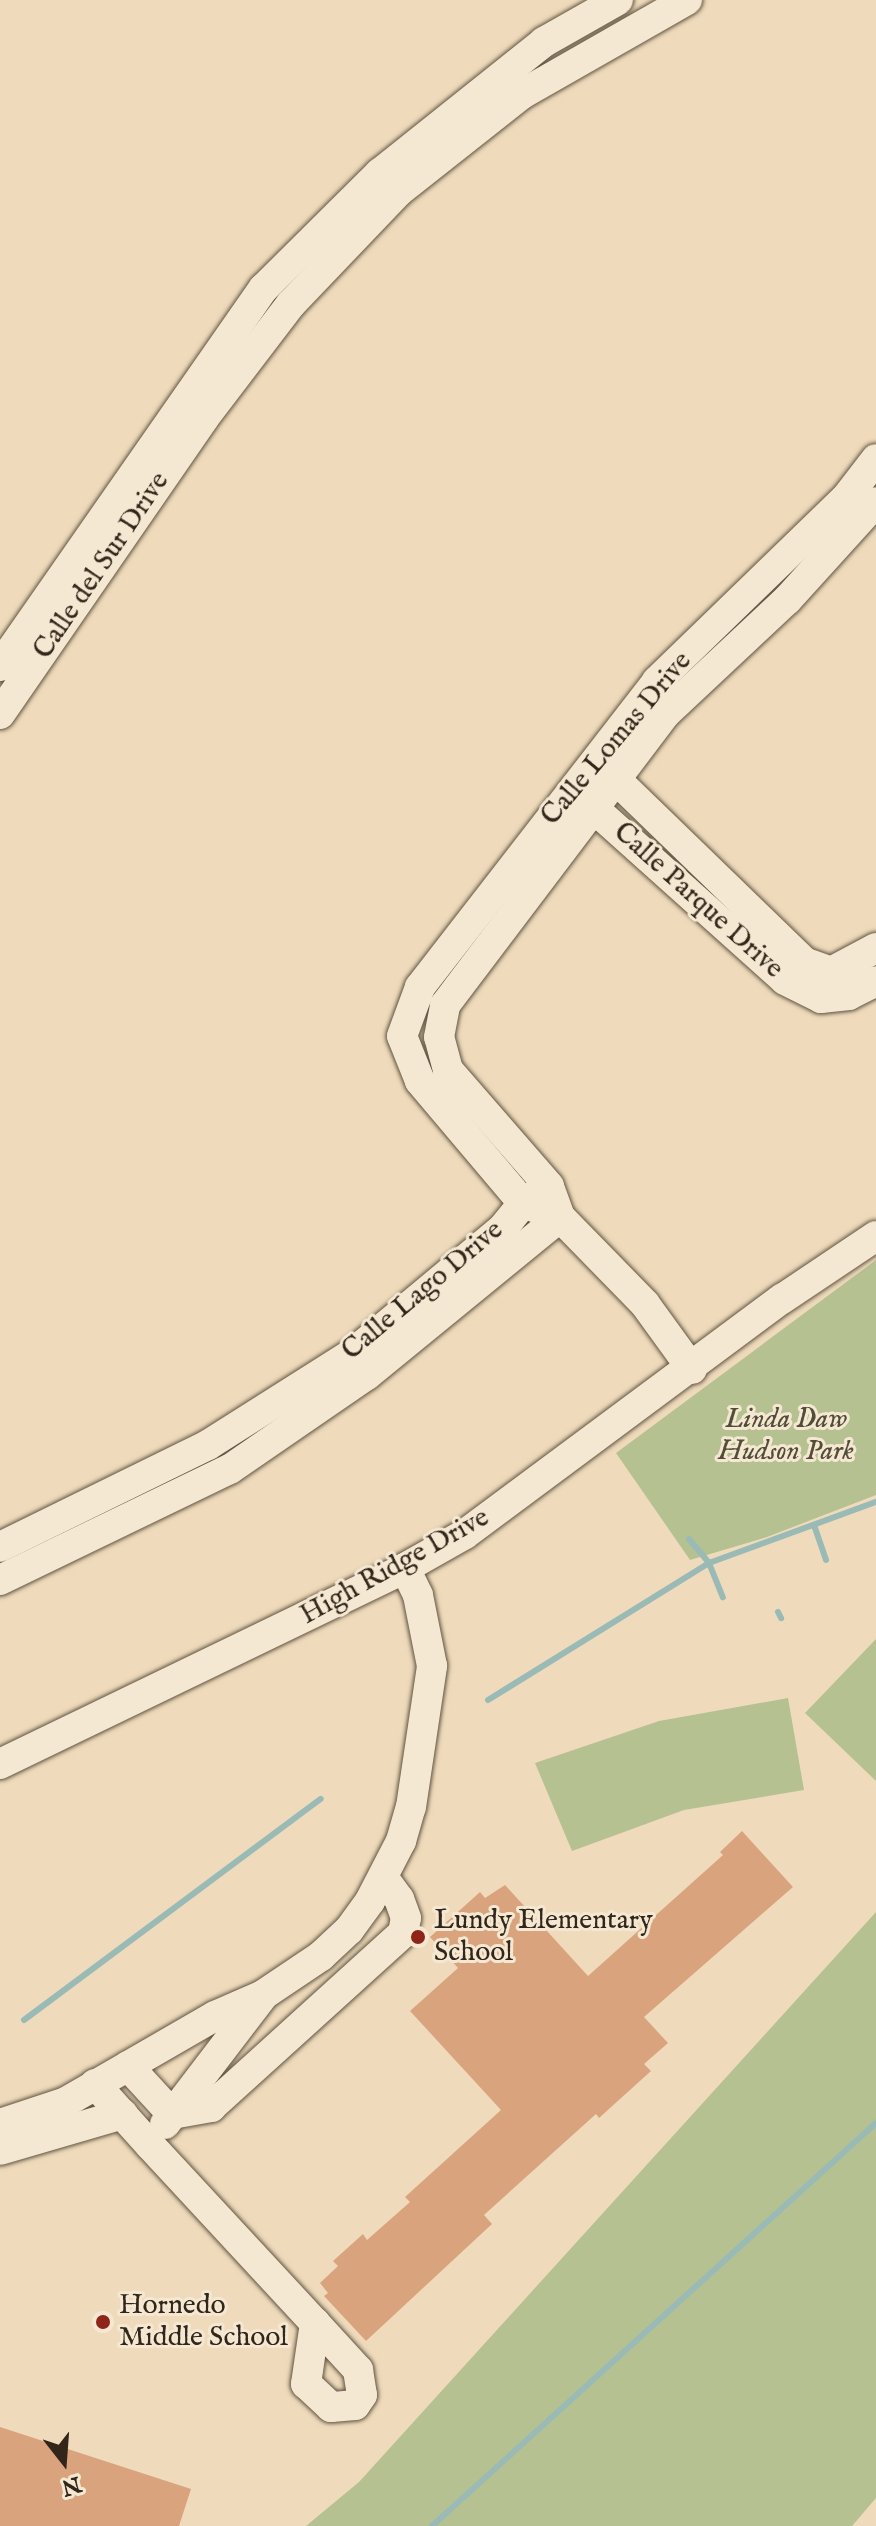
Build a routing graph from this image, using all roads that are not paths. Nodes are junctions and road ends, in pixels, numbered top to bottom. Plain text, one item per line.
1 (687, 0) edge
2 (605, 3) edge
3 (615, 39) junction
4 (389, 182) junction
5 (876, 459) edge
6 (861, 506) edge
7 (11, 657) edge
8 (5, 698) edge
9 (606, 770) junction
10 (583, 798) junction
11 (480, 933) junction
12 (876, 948) edge
13 (876, 981) edge
14 (833, 984) junction
15 (402, 1036) junction
16 (439, 1037) junction
17 (536, 1194) junction
18 (560, 1217) junction
19 (876, 1236) edge
20 (692, 1369) junction
21 (301, 1403) junction
22 (8, 1559) edge
23 (405, 1568) junction
24 (0, 1764) edge
25 (384, 1878) junction
26 (263, 1995) junction
27 (128, 2066) junction
28 (95, 2084) junction
29 (123, 2114) junction
30 (172, 2114) junction
31 (0, 2124) edge
32 (150, 2145) junction
33 (0, 2150) edge
34 (315, 2323) junction

1 - 3 street, Calle del Sur Drive
2 - 3 street
2 - 4 street, Calle del Sur Drive
3 - 4 street, Calle del Sur Drive
4 - 7 street, Calle del Sur Drive
5 - 6 street, Calle Lomas Drive
6 - 9 street, Calle Lomas Drive
7 - 8 street, Calle del Sur Drive
9 - 10 street, Calle Lomas Drive
9 - 14 street, Calle Parque Drive
10 - 11 street, Calle Lomas Drive
10 - 14 street, Calle Parque Drive
11 - 15 street, Calle Lomas Drive
11 - 16 street, Calle Lomas Drive
12 - 14 street
13 - 14 street
15 - 16 street
15 - 17 street
16 - 17 street
17 - 18 street
17 - 21 street, Calle Lago Drive
18 - 20 street
18 - 21 street, Calle Lago Drive
19 - 20 street, High Ridge Drive
20 - 23 street, High Ridge Drive
21 - 22 street, Calle Lago Drive
23 - 24 street, High Ridge Drive
23 - 25 street
25 - 26 street
25 - 30 street
26 - 27 street
26 - 30 street
27 - 28 street
27 - 30 street
28 - 29 street
28 - 31 street
29 - 32 street
29 - 33 street
30 - 32 street
32 - 34 street
34 - 34 street

